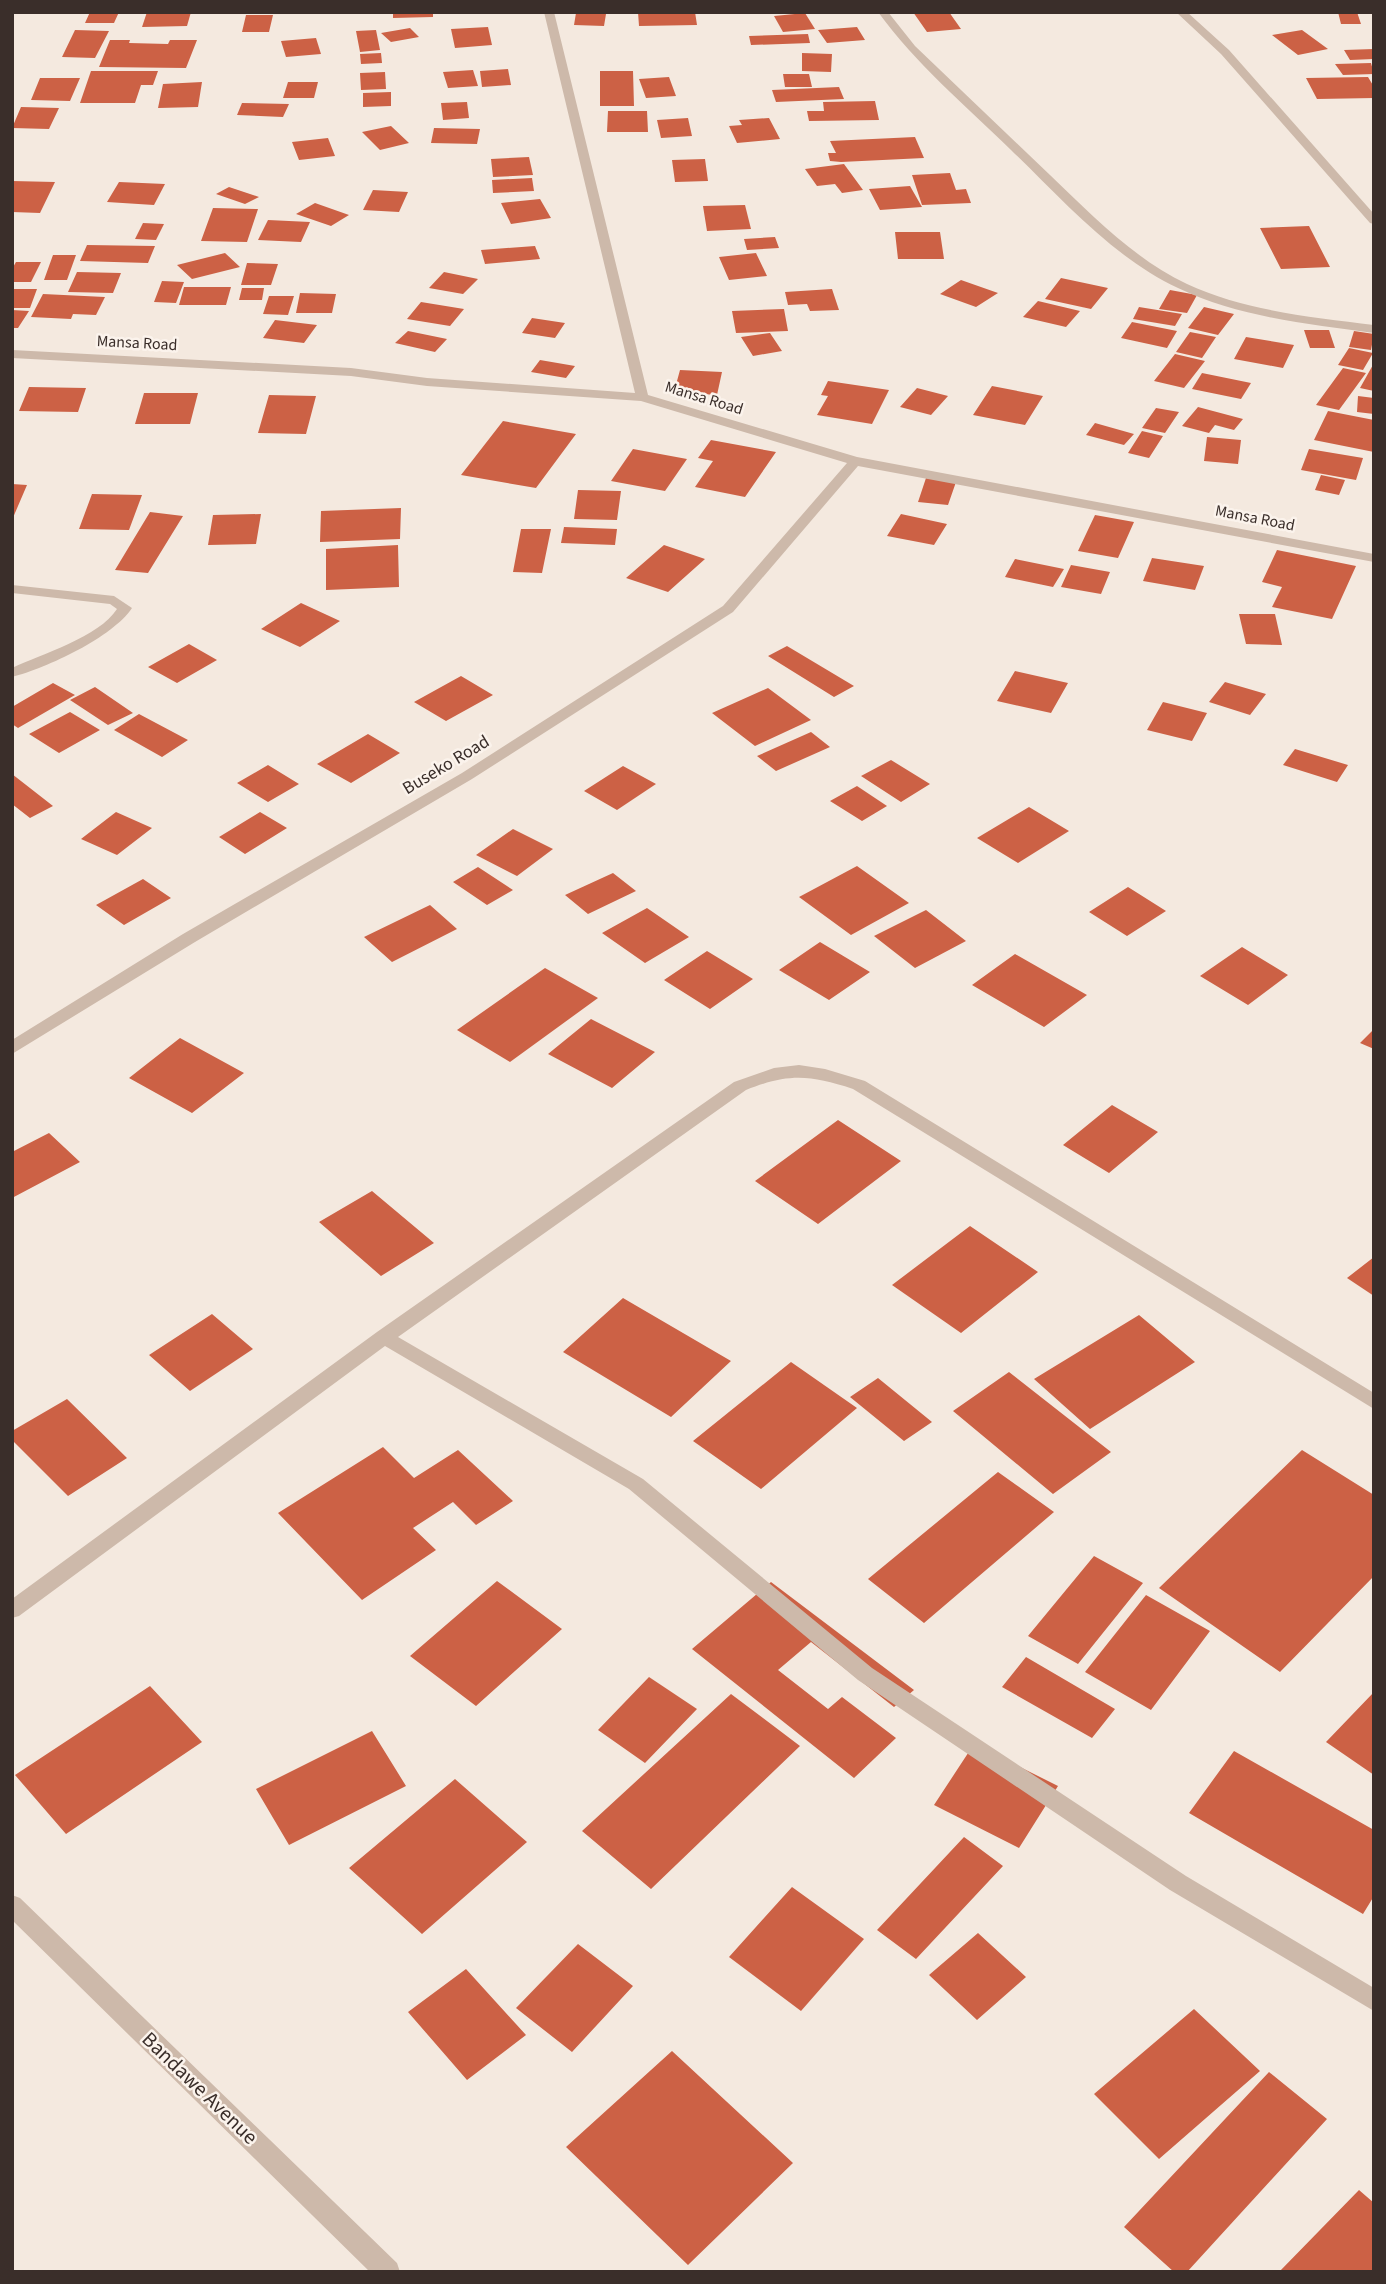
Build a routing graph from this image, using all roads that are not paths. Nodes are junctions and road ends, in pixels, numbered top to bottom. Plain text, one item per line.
1 (549, 12) edge
2 (883, 12) edge
3 (1181, 12) edge
4 (1374, 221) edge
5 (1374, 329) edge
6 (12, 354) edge
7 (642, 397) junction
8 (855, 461) junction
9 (1374, 558) edge
10 (12, 589) edge
11 (12, 673) edge
12 (12, 1048) edge
13 (384, 1337) junction
14 (1374, 1402) edge
15 (12, 1610) edge
16 (12, 1905) edge
17 (1374, 2001) edge
18 (388, 2272) edge

1 - 7 street
2 - 5 street
3 - 4 street
6 - 7 street, Mansa Road
7 - 8 street, Mansa Road
8 - 9 street, Mansa Road
8 - 12 street, Buseko Road
10 - 11 street
13 - 14 street
13 - 15 street
13 - 17 street
16 - 18 street, Bandawe Avenue

